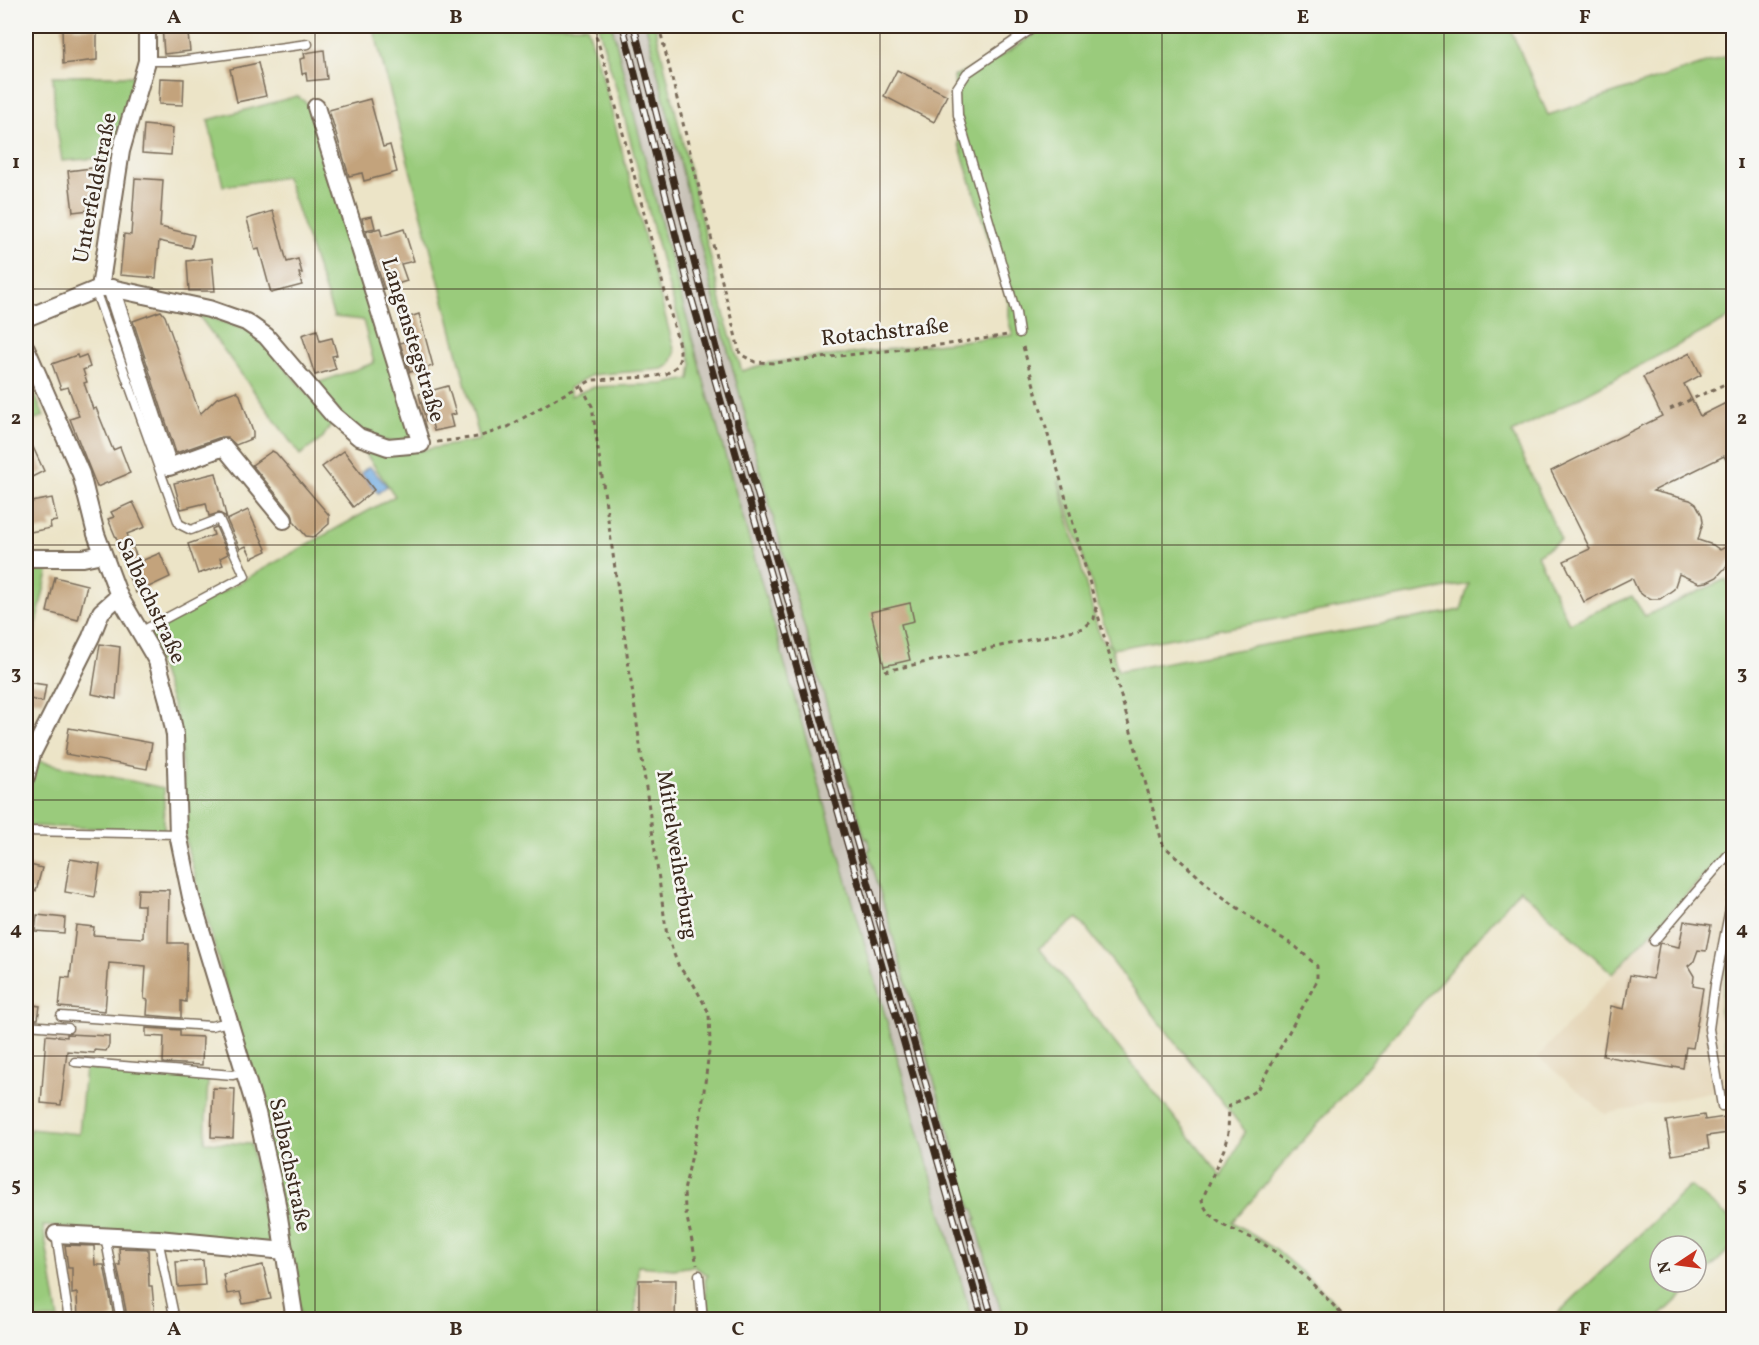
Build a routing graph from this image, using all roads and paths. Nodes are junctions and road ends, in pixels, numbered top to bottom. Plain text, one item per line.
1 (147, 26) edge
2 (593, 26) edge
3 (659, 26) edge
4 (1036, 26) edge
5 (308, 44) dead end
6 (147, 61) junction
7 (316, 107) dead end
8 (102, 289) junction
9 (26, 318) edge
10 (1019, 333) junction
11 (26, 348) edge
12 (1734, 380) edge
13 (582, 387) junction
14 (1670, 409) dead end
15 (421, 444) junction
16 (284, 520) dead end
17 (102, 554) junction
18 (26, 558) edge
19 (119, 596) junction
20 (1095, 605) junction
21 (140, 632) junction
22 (885, 671) dead end
23 (27, 767) edge
24 (26, 831) edge
25 (178, 834) junction
26 (1734, 848) edge
27 (1734, 888) edge
28 (1654, 941) dead end
29 (61, 1016) dead end
30 (229, 1022) junction
31 (26, 1024) edge
32 (68, 1028) dead end
33 (75, 1062) dead end
34 (244, 1072) junction
35 (1722, 1106) dead end
36 (56, 1234) joint
37 (104, 1236) junction
38 (158, 1239) junction
39 (285, 1251) junction
40 (699, 1275) joint
41 (69, 1320) edge
42 (121, 1320) edge
43 (175, 1320) edge
44 (295, 1320) edge
45 (703, 1320) edge
46 (1347, 1320) edge

1 - 6 street, Unterfeldstraße
2 - 13 path
3 - 10 path, Rotachstraße
4 - 10 lane
5 - 6 lane
6 - 8 street, Unterfeldstraße
7 - 15 street, Langenstegstraße
8 - 9 street
8 - 15 street, Langenstegstraße
8 - 16 street
8 - 21 lane
10 - 20 path
11 - 17 street, Salbachstraße
12 - 14 path
13 - 15 path
13 - 40 path, Mittelweiherburg
17 - 18 street
17 - 19 street, Salbachstraße
19 - 21 street, Salbachstraße
19 - 23 street
20 - 22 path
20 - 46 path
21 - 25 street, Salbachstraße
24 - 25 lane
25 - 30 street, Salbachstraße
26 - 28 lane
27 - 35 lane
29 - 30 lane
30 - 34 street, Salbachstraße
31 - 32 lane
33 - 34 lane
34 - 39 street, Salbachstraße
36 - 37 street
36 - 41 lane
37 - 38 street
37 - 42 lane
38 - 39 street
38 - 43 lane
39 - 44 street, Salbachstraße
40 - 45 lane

